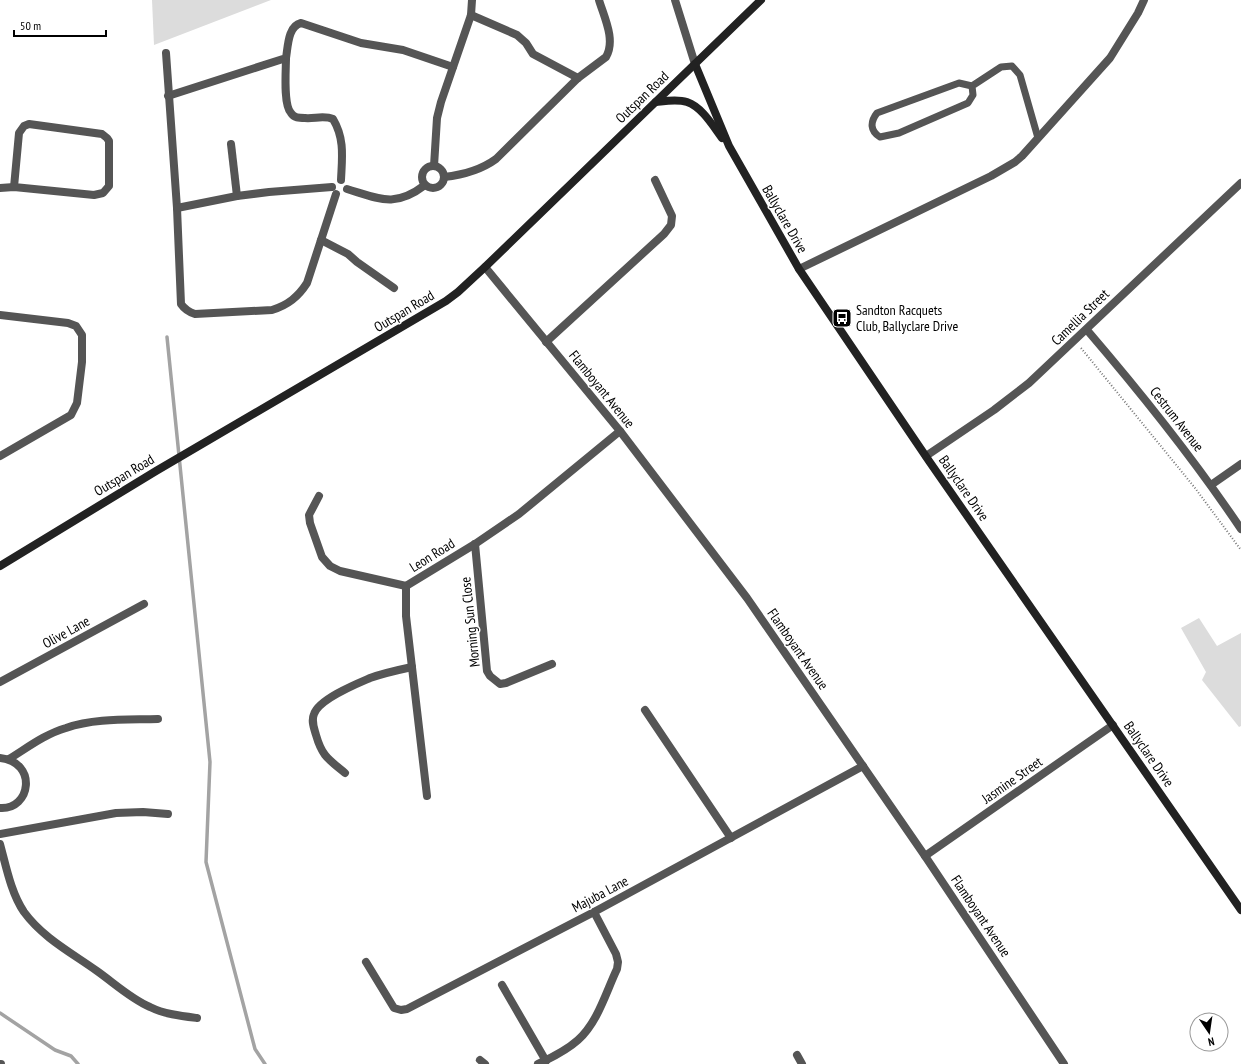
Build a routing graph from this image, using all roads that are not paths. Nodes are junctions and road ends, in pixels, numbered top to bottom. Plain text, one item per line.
1 (472, 0) edge
2 (599, 0) edge
3 (675, 0) edge
4 (761, 0) edge
5 (1144, 0) edge
6 (471, 15) junction
7 (166, 53) dead end
8 (286, 58) junction
9 (695, 64) junction
10 (453, 67) junction
11 (578, 78) junction
12 (972, 86) junction
13 (168, 96) junction
14 (656, 102) junction
15 (1038, 138) junction
16 (231, 144) dead end
17 (729, 146) junction
18 (434, 166) junction
19 (444, 178) junction
20 (341, 180) junction
21 (655, 180) dead end
22 (1241, 183) edge
23 (425, 185) junction
24 (14, 186) junction
25 (0, 188) edge
26 (347, 189) junction
27 (334, 191) junction
28 (237, 196) junction
29 (177, 208) junction
30 (321, 240) junction
31 (485, 266) junction
32 (799, 269) junction
33 (394, 288) dead end
34 (0, 315) edge
35 (1087, 330) junction
36 (546, 342) junction
37 (620, 431) junction
38 (0, 456) edge
39 (926, 456) junction
40 (1241, 464) edge
41 (1211, 485) junction
42 (319, 496) dead end
43 (1241, 529) edge
44 (475, 544) junction
45 (0, 566) edge
46 (406, 586) junction
47 (144, 604) dead end
48 (552, 664) dead end
49 (412, 667) junction
50 (0, 682) edge
51 (645, 710) dead end
52 (158, 719) dead end
53 (1113, 725) junction
54 (4, 758) edge
55 (863, 766) junction
56 (345, 773) dead end
57 (427, 796) dead end
58 (0, 808) edge
59 (168, 814) dead end
60 (0, 834) edge
61 (731, 838) junction
62 (0, 844) edge
63 (925, 856) junction
64 (1241, 910) edge
65 (594, 912) junction
66 (366, 962) dead end
67 (502, 984) dead end
68 (197, 1018) dead end
69 (797, 1055) dead end
70 (542, 1062) edge
71 (802, 1064) edge
72 (1064, 1064) edge

1 - 6 street
2 - 11 street
3 - 9 street
4 - 9 street, Outspan Road
5 - 15 street
6 - 10 street
6 - 11 street
7 - 13 street
8 - 10 street
8 - 13 street
8 - 20 street
9 - 14 street, Outspan Road
9 - 17 street, Ballyclare Drive
10 - 18 street
11 - 19 street
12 - 12 lane
12 - 15 lane
13 - 29 street
14 - 17 street
14 - 31 street, Outspan Road
15 - 32 street
16 - 28 street
17 - 32 street, Ballyclare Drive
18 - 19 street
18 - 23 street
19 - 23 street
20 - 26 street
20 - 27 street
21 - 36 street
22 - 35 street, Camellia Street
23 - 26 street
24 - 24 street
24 - 25 street
26 - 27 street
27 - 28 street
27 - 30 street
28 - 29 street
29 - 30 street
30 - 33 street
31 - 36 street, Flamboyant Avenue
31 - 45 street, Outspan Road
32 - 39 street, Ballyclare Drive
34 - 38 street
35 - 39 street, Camellia Street
35 - 41 street, Cestrum Avenue
36 - 37 street, Flamboyant Avenue
37 - 44 street, Leon Road
37 - 55 street, Flamboyant Avenue
39 - 53 street, Ballyclare Drive
40 - 41 street
41 - 43 street, Cestrum Avenue
42 - 46 street
44 - 46 street, Leon Road
44 - 48 street, Morning Sun Close
46 - 49 street, Leon Road
47 - 50 street, Olive Lane
49 - 56 street
49 - 57 street, Leon Road
51 - 61 street
52 - 54 street
53 - 63 street, Jasmine Street
53 - 64 street, Ballyclare Drive
54 - 58 street
55 - 61 street, Majuba Lane
55 - 63 street, Flamboyant Avenue
59 - 60 street
61 - 65 street, Majuba Lane
62 - 68 street
63 - 72 street, Flamboyant Avenue
65 - 66 street, Majuba Lane
65 - 70 street
67 - 70 street
69 - 71 street

